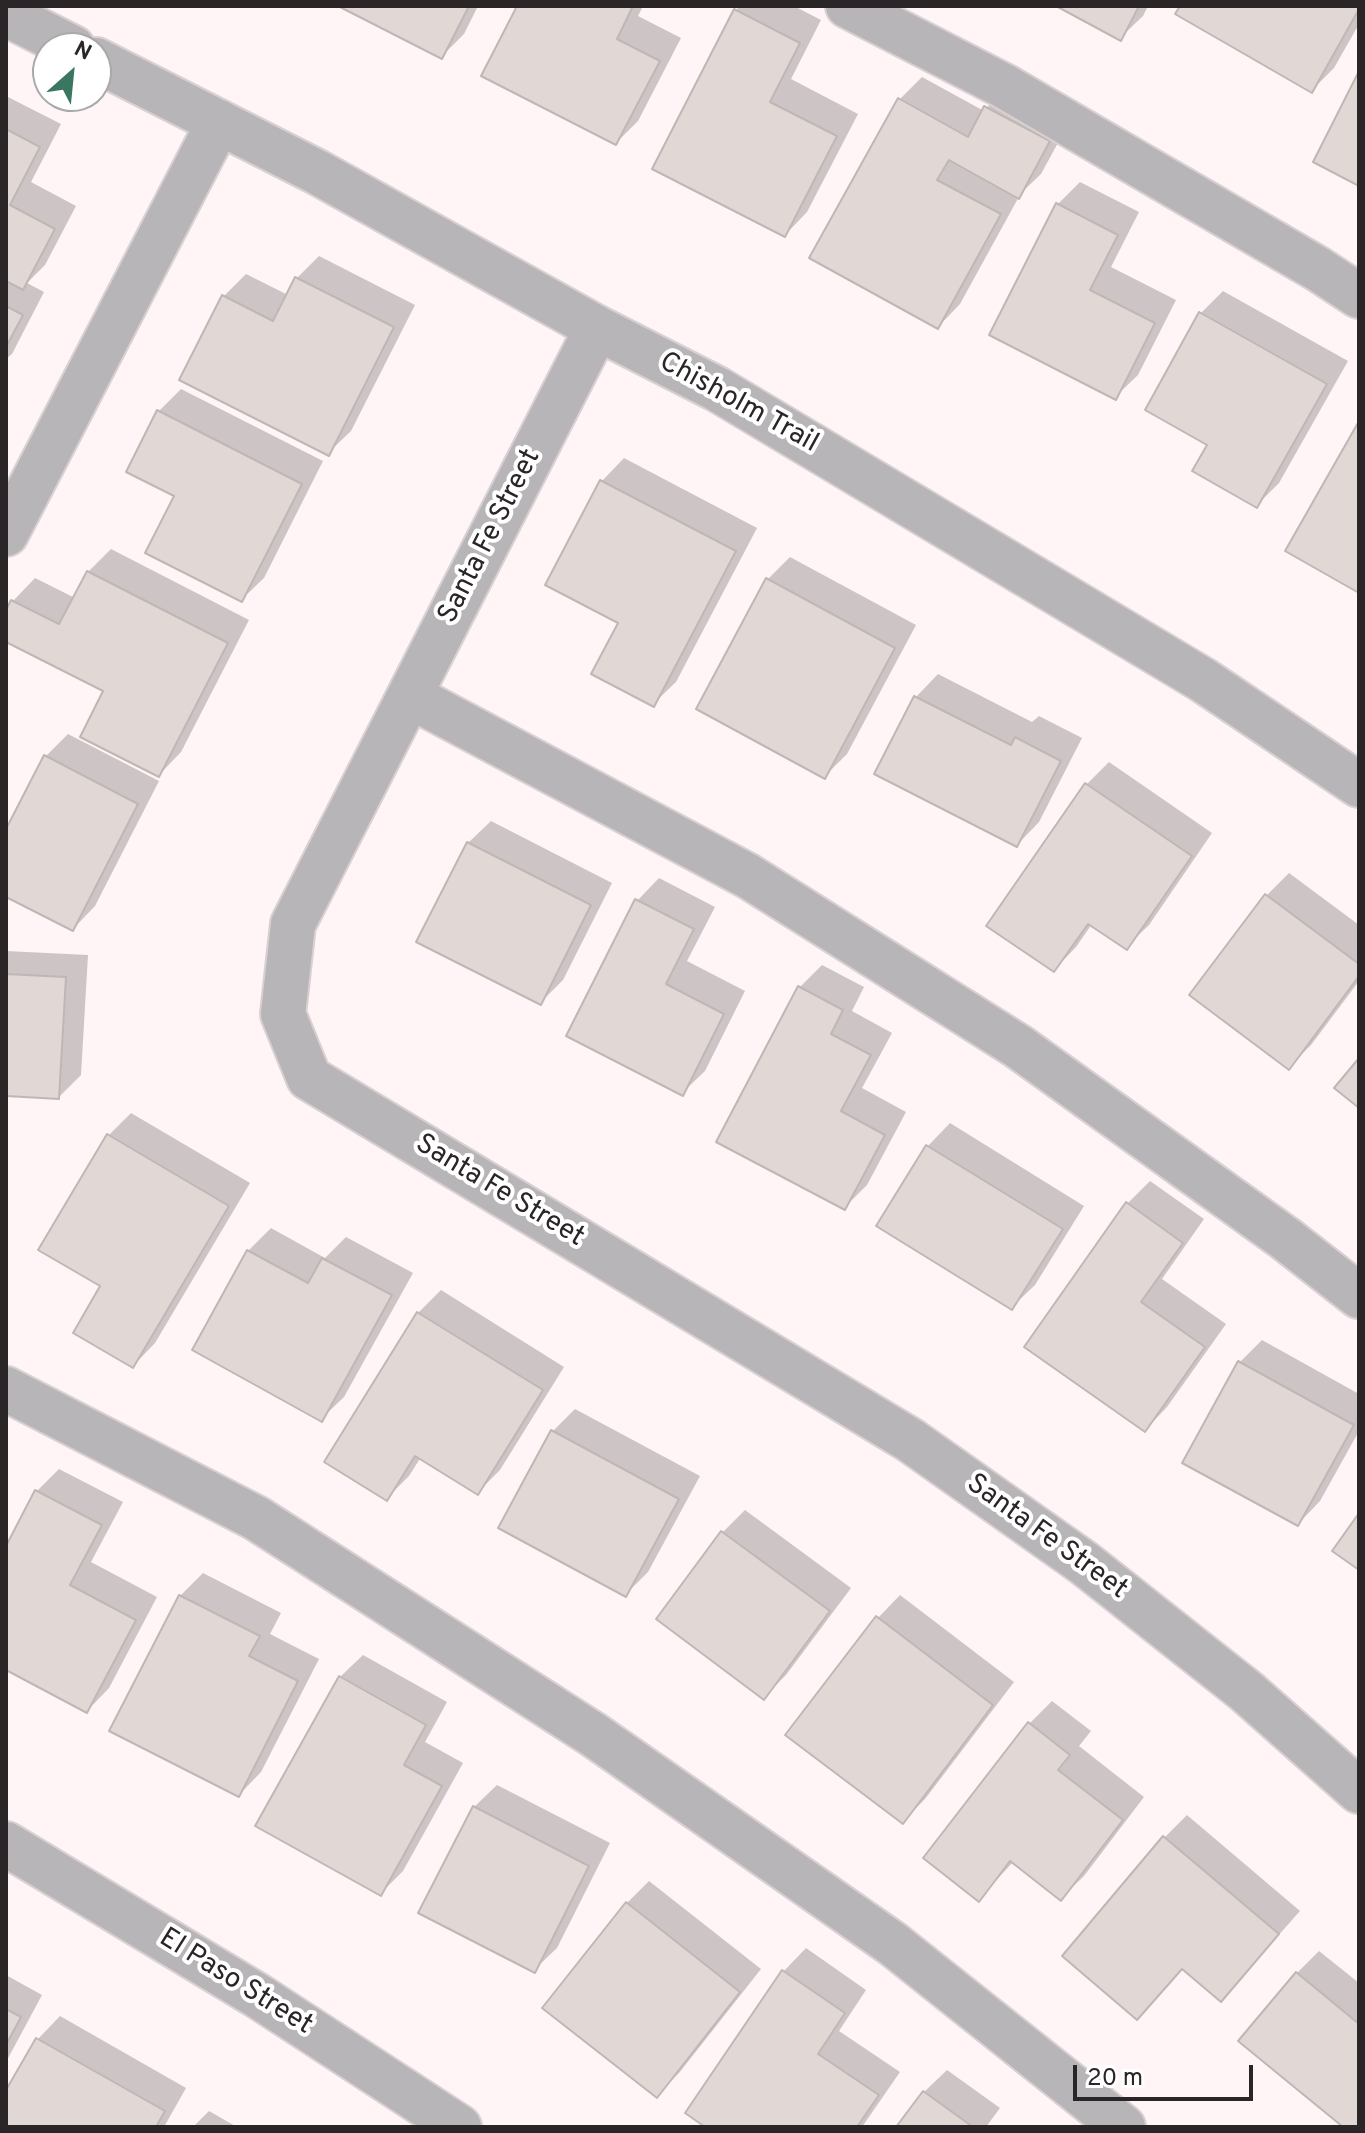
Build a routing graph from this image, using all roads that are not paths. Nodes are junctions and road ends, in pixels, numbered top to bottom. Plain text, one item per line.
1 (848, 6) edge
2 (6, 14) edge
3 (41, 32) edge
4 (112, 68) edge
5 (219, 122) junction
6 (1359, 296) edge
7 (597, 328) junction
8 (6, 534) edge
9 (410, 696) junction
10 (1359, 785) edge
11 (1359, 1296) edge
12 (6, 1389) edge
13 (1359, 1791) edge
14 (6, 1844) edge
15 (459, 2127) edge
16 (1123, 2127) edge

1 - 6 street
2 - 3 street
4 - 5 street, Chisholm Trail
5 - 7 street, Chisholm Trail
5 - 8 street
7 - 9 street, Santa Fe Street
7 - 10 street, Chisholm Trail
9 - 11 street
9 - 13 street, Santa Fe Street
12 - 16 street
14 - 15 street, El Paso Street

